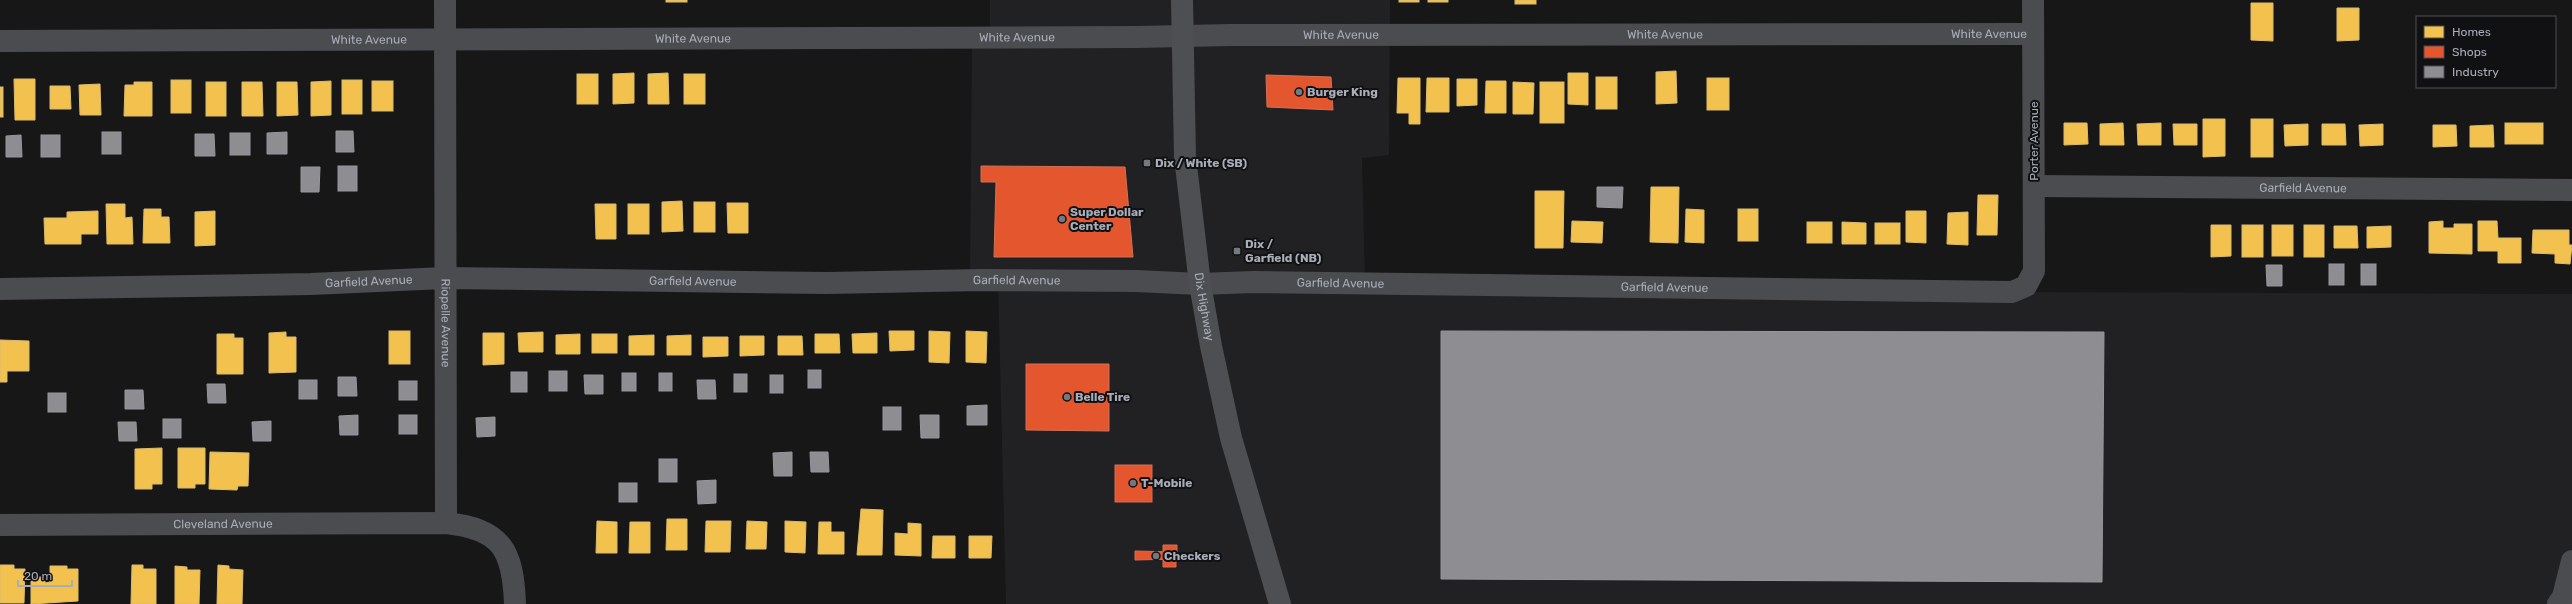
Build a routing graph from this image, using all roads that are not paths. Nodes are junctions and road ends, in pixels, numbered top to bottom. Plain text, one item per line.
1 (445, 0) edge
2 (1182, 0) edge
3 (2033, 0) edge
4 (2033, 34) junction
5 (1182, 36) junction
6 (444, 40) junction
7 (0, 41) edge
8 (2034, 186) junction
9 (2572, 190) edge
10 (444, 278) junction
11 (2029, 281) joint
12 (1200, 284) junction
13 (0, 289) edge
14 (446, 523) junction
15 (0, 525) edge
16 (2572, 561) edge
17 (518, 604) edge
18 (1280, 604) edge
19 (2558, 604) edge

1 - 6 street, Riopelle Avenue
2 - 5 main road, Dix Highway
3 - 4 street, Porter Avenue
4 - 5 street, White Avenue
4 - 8 street, Porter Avenue
5 - 6 street, White Avenue
5 - 12 main road, Dix Highway
6 - 7 street, White Avenue
6 - 10 street, Riopelle Avenue
8 - 9 street, Garfield Avenue
8 - 11 street, Porter Avenue
10 - 12 street, Garfield Avenue
10 - 13 street, Garfield Avenue
10 - 14 street, Riopelle Avenue
11 - 12 street, Garfield Avenue
12 - 18 main road, Dix Highway
14 - 15 street, Cleveland Avenue
14 - 17 street
16 - 19 street

